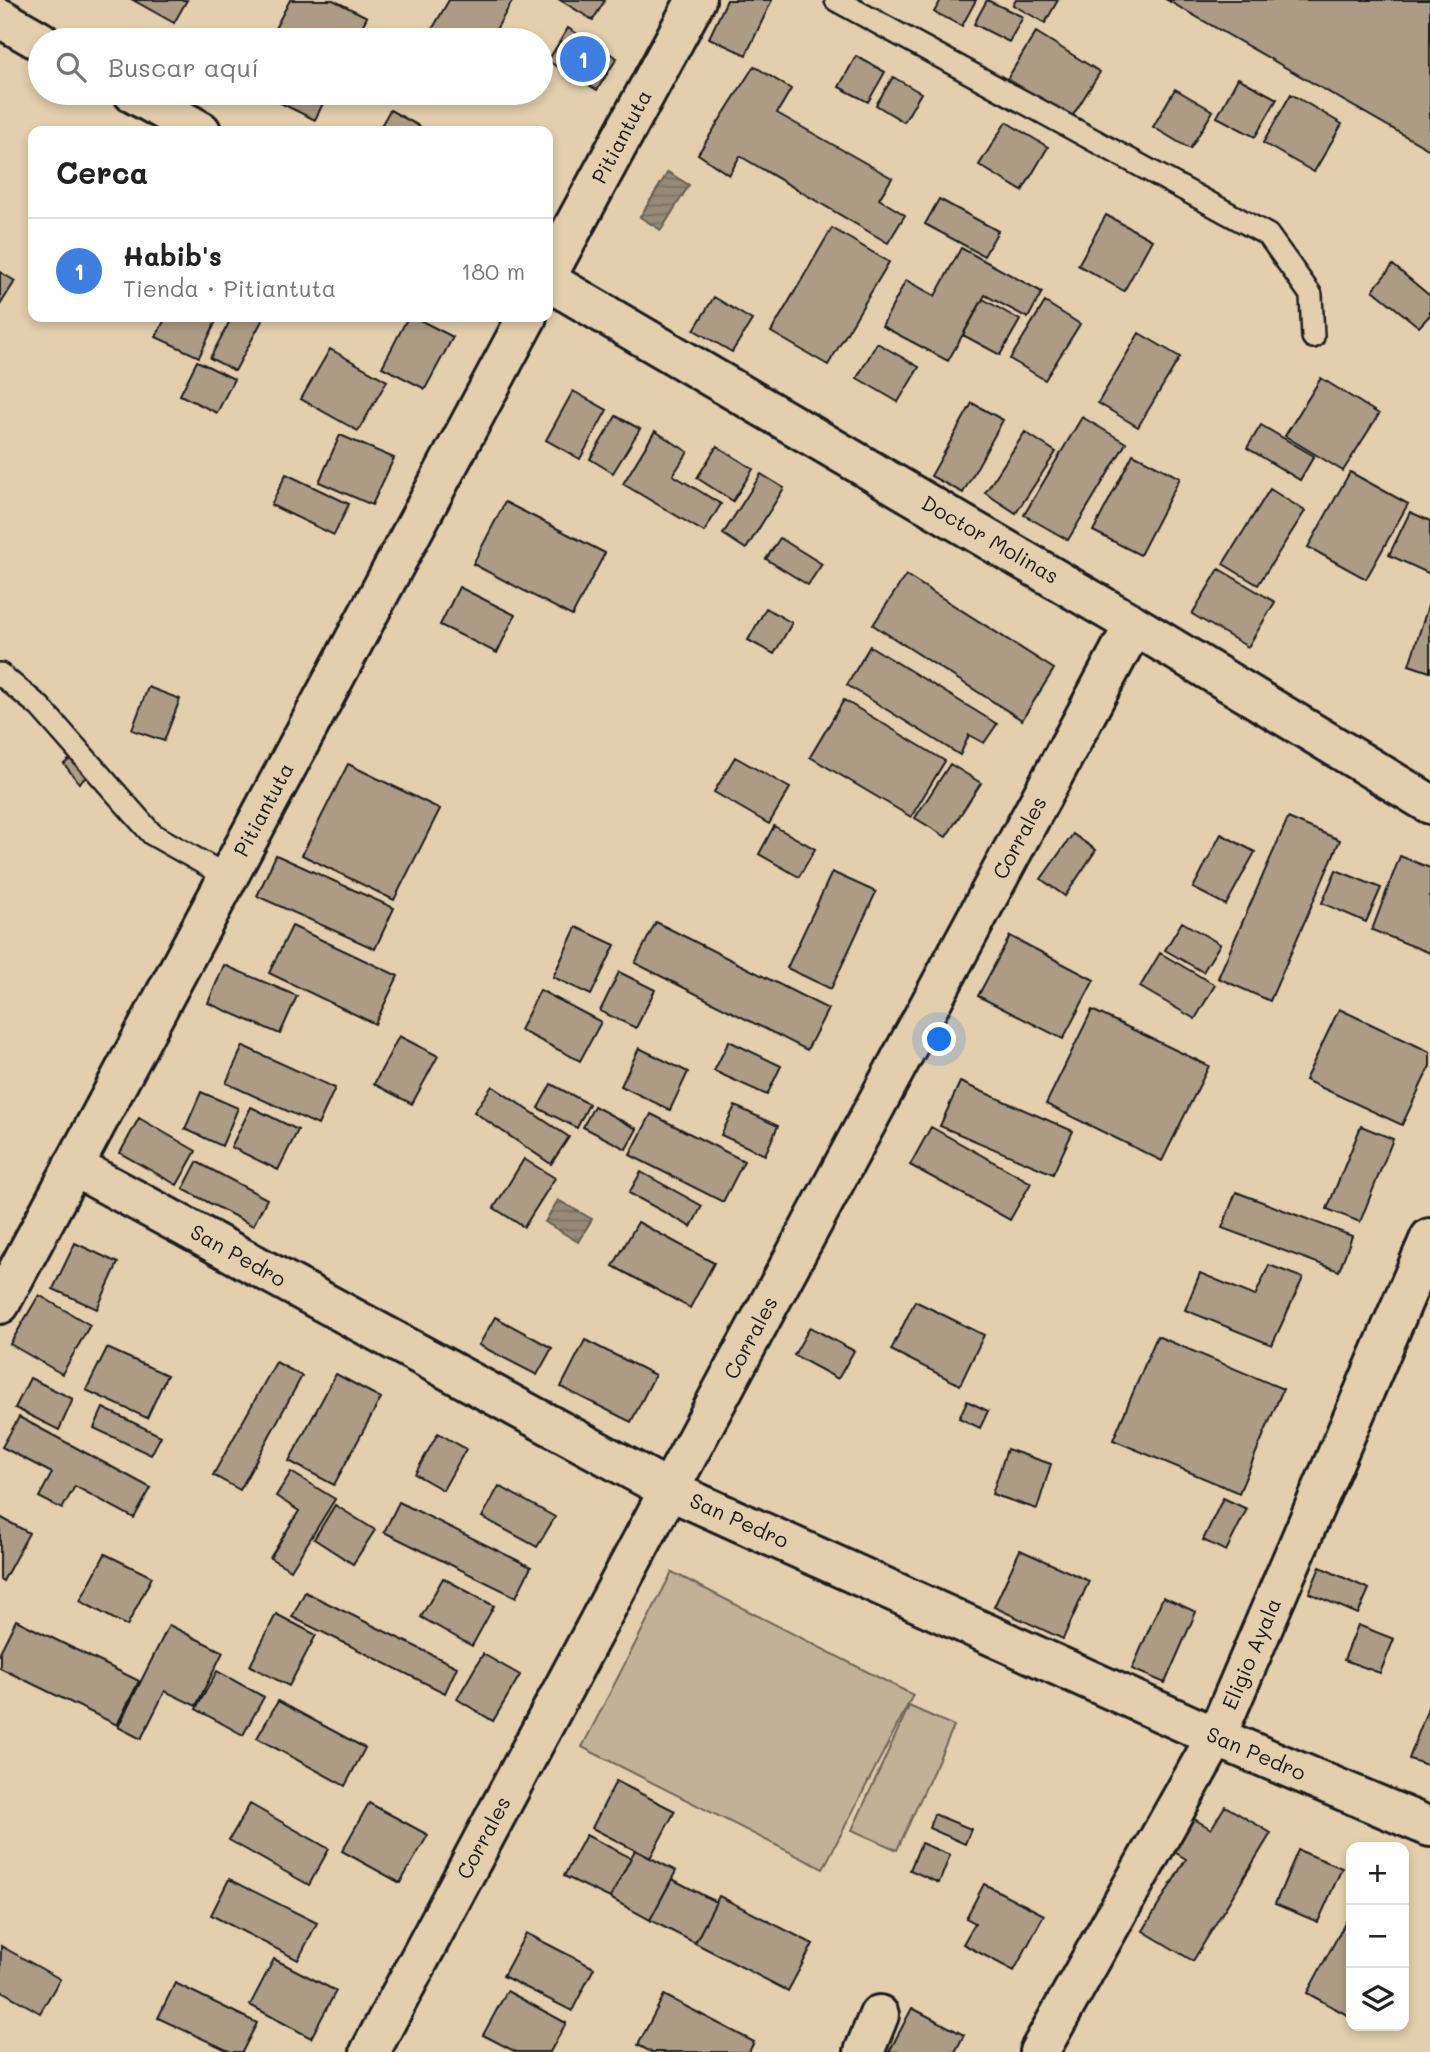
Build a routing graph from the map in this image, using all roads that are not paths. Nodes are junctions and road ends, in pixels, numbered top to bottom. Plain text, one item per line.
1 (695, 0) edge
2 (836, 0) edge
3 (0, 18) edge
4 (28, 34) edge
5 (154, 105) edge
6 (192, 126) edge
7 (553, 265) edge
8 (553, 284) edge
9 (524, 322) edge
10 (1313, 337) dead end
11 (1134, 625) junction
12 (0, 674) edge
13 (1430, 804) edge
14 (228, 877) junction
15 (73, 1166) junction
16 (1430, 1238) edge
17 (0, 1304) edge
18 (669, 1490) junction
19 (1216, 1737) junction
20 (1430, 1826) edge
21 (879, 2015) dead end
22 (370, 2052) edge
23 (864, 2052) edge
24 (1039, 2052) edge

1 - 7 street, Pitiantuta
2 - 10 lane
3 - 4 street
5 - 6 street
8 - 11 street, Doctor Molinas
9 - 14 street, Pitiantuta
11 - 13 street, Doctor Molinas
11 - 18 street, Corrales
12 - 14 lane
14 - 15 street, Pitiantuta
15 - 17 street, Pitiantuta
15 - 18 street, San Pedro
16 - 19 street, Eligio Ayala
18 - 19 street, San Pedro
18 - 22 street, Corrales
19 - 20 street, San Pedro
19 - 24 street, Eligio Ayala
21 - 23 street

